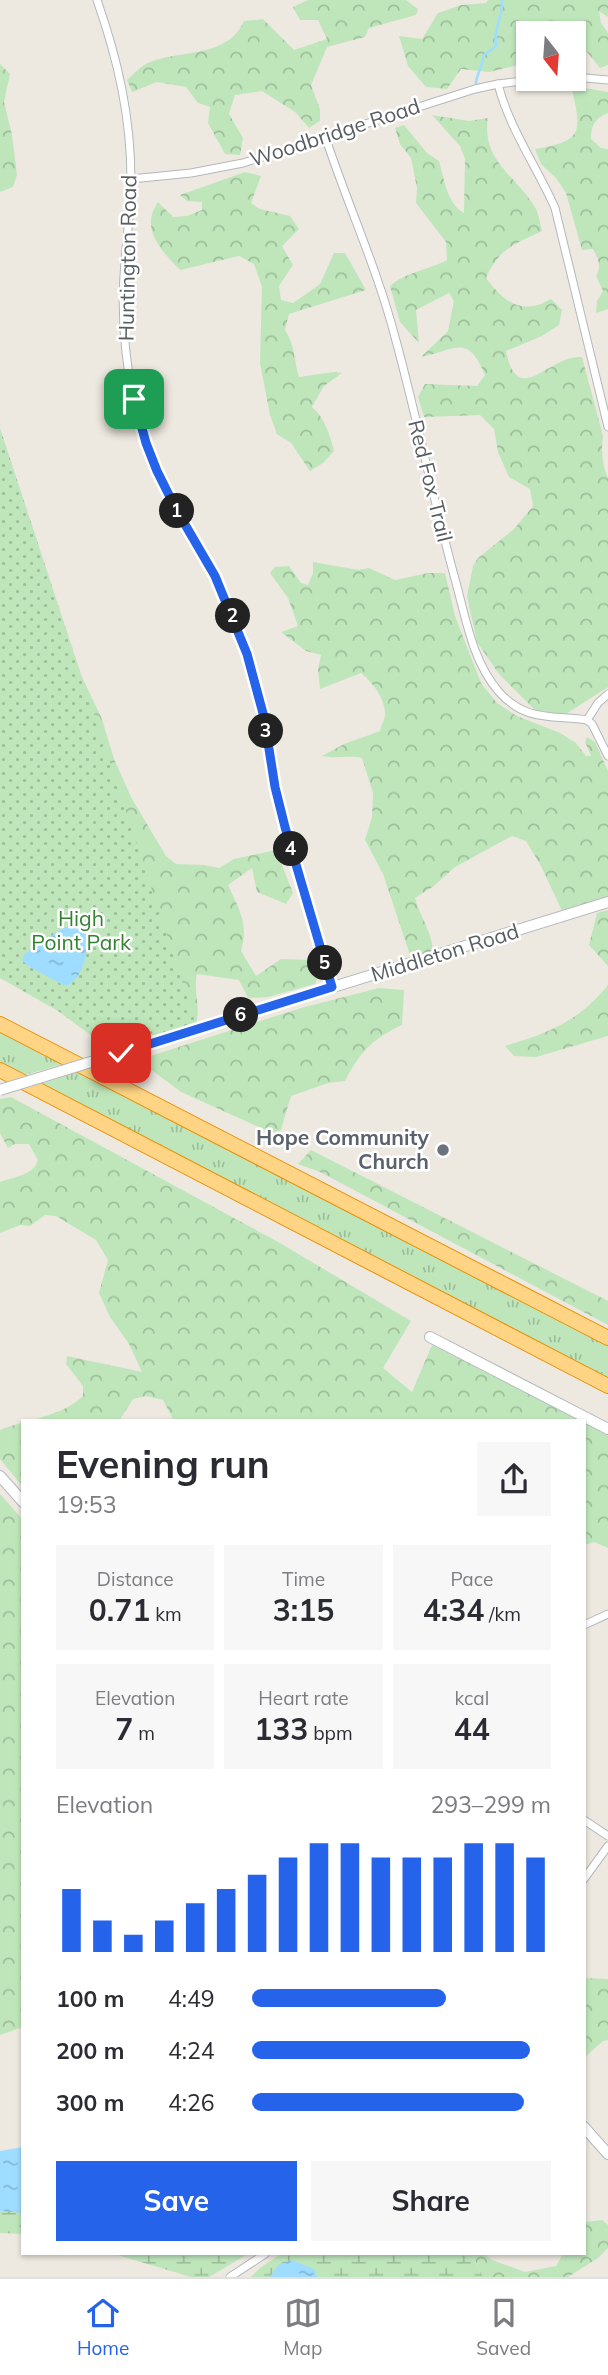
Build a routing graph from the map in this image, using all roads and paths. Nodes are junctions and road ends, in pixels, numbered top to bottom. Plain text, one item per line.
1 (97, 0) edge
2 (586, 78) edge
3 (608, 80) edge
4 (516, 82) edge
5 (498, 84) junction
6 (325, 136) junction
7 (131, 179) junction
8 (608, 428) edge
9 (608, 694) edge
10 (587, 720) junction
11 (608, 755) edge
12 (608, 902) edge
13 (332, 987) junction
14 (0, 1024) edge
15 (0, 1070) edge
16 (0, 1090) edge
17 (430, 1337) dead end
18 (608, 1338) edge
19 (608, 1386) edge
20 (608, 1429) edge
21 (0, 1476) edge
22 (21, 1500) edge
23 (608, 1614) edge
24 (586, 1624) edge
25 (586, 1821) edge
26 (608, 1836) edge
27 (608, 1846) edge
28 (586, 1876) edge
29 (586, 2129) edge
30 (608, 2154) edge
31 (263, 2255) edge
32 (230, 2277) edge

1 - 7 street, Huntington Road
2 - 3 street
4 - 5 street, Woodbridge Road
5 - 6 street, Woodbridge Road
5 - 8 street
6 - 7 street, Woodbridge Road
6 - 10 street, Red Fox Trail
7 - 13 street, Huntington Road
9 - 10 street
10 - 11 street
12 - 13 street, Middleton Road
13 - 16 street, Middleton Road, bridge
14 - 18 highway
15 - 19 highway
17 - 20 street
21 - 22 street
23 - 24 street
25 - 26 street
27 - 28 street
29 - 30 street
31 - 32 street

